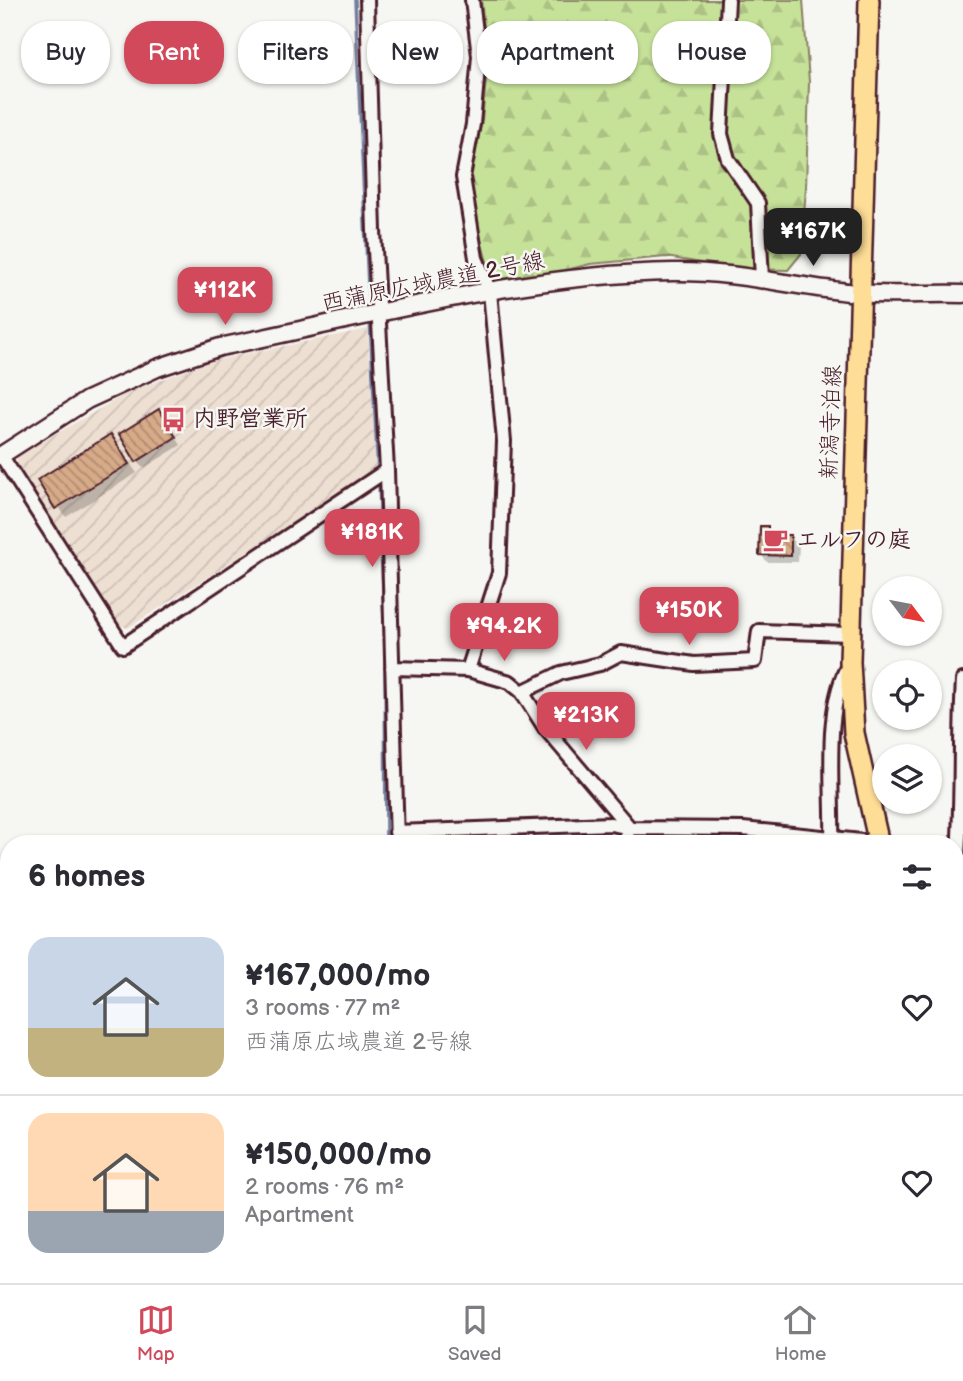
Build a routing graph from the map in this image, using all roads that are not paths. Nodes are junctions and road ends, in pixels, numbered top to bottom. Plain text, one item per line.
1 (367, 0) edge
2 (472, 0) edge
3 (728, 0) edge
4 (869, 0) edge
5 (762, 279) junction
6 (490, 292) junction
7 (859, 293) junction
8 (963, 294) edge
9 (379, 315) junction
10 (1, 455) edge
11 (387, 470) junction
12 (850, 634) junction
13 (850, 662) junction
14 (392, 668) junction
15 (468, 670) junction
16 (963, 680) edge
17 (522, 692) junction
18 (961, 754) edge
19 (629, 828) junction
20 (396, 835) edge
21 (442, 835) edge
22 (626, 835) edge
23 (788, 835) edge
24 (832, 835) edge
25 (877, 835) edge
26 (958, 835) edge

1 - 9 street
2 - 6 street
3 - 5 street
4 - 7 main road, 新潟寺泊線
5 - 6 street, 西蒲原広域農道 2号線
5 - 7 street, 西蒲原広域農道 2号線
6 - 9 street, 西蒲原広域農道 2号線
6 - 15 street
7 - 8 street, 西蒲原広域農道 2号線
7 - 12 main road, 新潟寺泊線
9 - 10 street, 西蒲原広域農道 2号線
9 - 11 street
10 - 11 street
11 - 14 street
12 - 13 main road, 新潟寺泊線
12 - 17 street
13 - 24 street
13 - 25 main road, 新潟寺泊線
14 - 15 street
14 - 20 street
15 - 17 street
16 - 18 street
17 - 19 street
18 - 26 street
19 - 21 street
19 - 22 street
19 - 23 street

